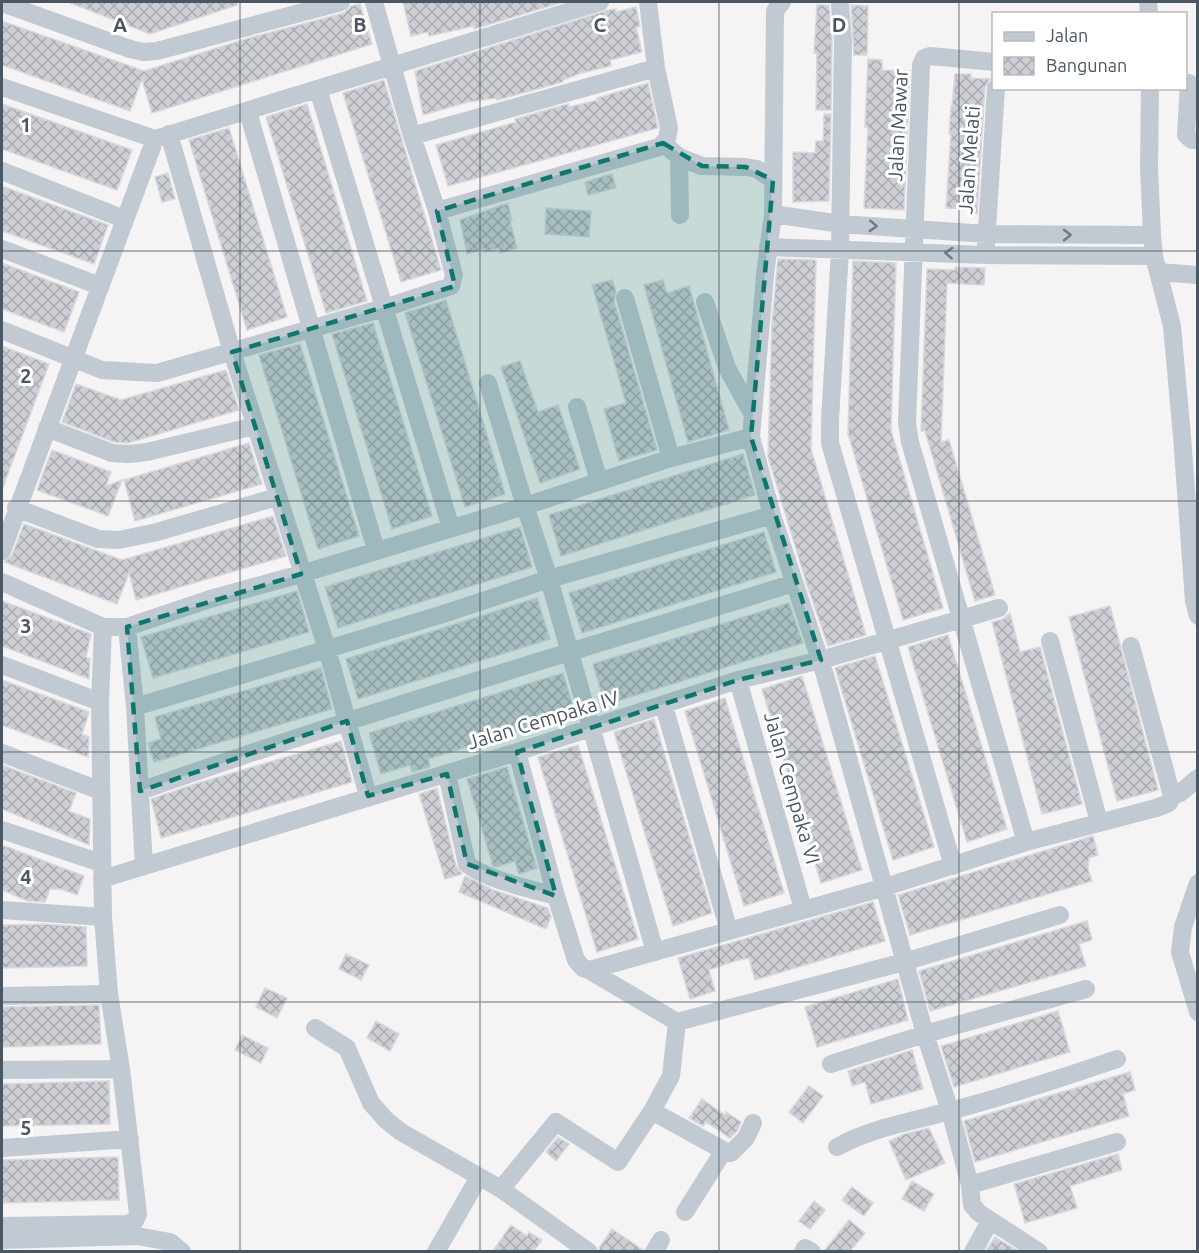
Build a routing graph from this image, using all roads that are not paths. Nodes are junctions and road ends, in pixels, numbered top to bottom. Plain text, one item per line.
1 (341, 2) edge
2 (374, 2) edge
3 (600, 2) edge
4 (648, 2) edge
5 (782, 2) edge
6 (2, 3) edge
7 (840, 5) dead end
8 (992, 62) edge
9 (394, 66) junction
10 (656, 68) junction
11 (1189, 83) dead end
12 (2, 87) edge
13 (318, 89) junction
14 (996, 90) edge
15 (1150, 90) edge
16 (248, 112) junction
17 (412, 135) junction
18 (162, 137) junction
19 (1197, 140) edge
20 (663, 143) junction
21 (679, 157) junction
22 (2, 171) edge
23 (773, 180) junction
24 (437, 211) junction
25 (773, 214) junction
26 (680, 215) dead end
27 (124, 219) junction
28 (841, 224) junction
29 (916, 228) junction
30 (987, 234) junction
31 (1152, 235) junction
32 (768, 247) junction
33 (2, 249) edge
34 (840, 250) junction
35 (914, 252) junction
36 (986, 255) junction
37 (1156, 264) junction
38 (1197, 274) edge
39 (100, 286) junction
40 (625, 298) dead end
41 (705, 302) dead end
42 (384, 308) junction
43 (312, 329) junction
44 (2, 330) edge
45 (232, 352) junction
46 (73, 359) junction
47 (488, 383) dead end
48 (577, 408) dead end
49 (753, 415) junction
50 (255, 426) junction
51 (47, 428) junction
52 (752, 437) junction
53 (671, 458) junction
54 (599, 481) junction
55 (277, 496) junction
56 (525, 506) junction
57 (16, 508) junction
58 (772, 515) junction
59 (451, 528) junction
60 (376, 550) junction
61 (2, 552) edge
62 (301, 574) junction
63 (549, 579) junction
64 (2, 582) edge
65 (794, 584) junction
66 (1196, 606) edge
67 (999, 608) dead end
68 (962, 619) junction
69 (103, 627) junction
70 (127, 627) junction
71 (887, 641) junction
72 (1050, 641) dead end
73 (1131, 646) dead end
74 (327, 649) junction
75 (570, 653) junction
76 (821, 660) junction
77 (2, 665) edge
78 (738, 681) junction
79 (100, 702) junction
80 (664, 706) junction
81 (135, 707) junction
82 (347, 721) junction
83 (591, 729) junction
84 (517, 752) junction
85 (2, 753) edge
86 (447, 774) junction
87 (1197, 778) edge
88 (101, 791) junction
89 (140, 791) junction
90 (368, 796) junction
91 (1172, 796) junction
92 (1099, 822) junction
93 (2, 830) edge
94 (1026, 842) junction
95 (144, 866) junction
96 (953, 866) junction
97 (102, 871) junction
98 (1197, 883) edge
99 (885, 887) junction
100 (556, 896) junction
101 (1194, 903) edge
102 (803, 909) junction
103 (2, 910) edge
104 (1060, 915) dead end
105 (103, 917) junction
106 (729, 931) junction
107 (655, 952) junction
108 (904, 962) junction
109 (587, 969) junction
110 (1086, 989) dead end
111 (109, 994) junction
112 (2, 996) edge
113 (1197, 1012) edge
114 (677, 1022) junction
115 (315, 1029) dead end
116 (925, 1034) junction
117 (1117, 1059) dead end
118 (831, 1064) dead end
119 (122, 1069) junction
120 (2, 1070) edge
121 (652, 1111) junction
122 (950, 1111) junction
123 (753, 1123) dead end
124 (130, 1139) junction
125 (1117, 1142) dead end
126 (837, 1147) dead end
127 (2, 1148) edge
128 (723, 1152) junction
129 (479, 1177) junction
130 (970, 1185) junction
131 (501, 1189) junction
132 (685, 1212) dead end
133 (990, 1221) junction
134 (2, 1226) edge
135 (2, 1240) edge
136 (182, 1251) edge
137 (436, 1251) edge
138 (590, 1251) edge
139 (803, 1251) edge
140 (812, 1251) edge
141 (973, 1251) edge
142 (1038, 1251) edge

1 - 6 street
2 - 9 street
3 - 9 street
4 - 10 street
5 - 23 street
7 - 28 street
8 - 29 street, Jalan Mawar
9 - 13 street
9 - 17 street
10 - 17 street
10 - 20 street
11 - 19 street
12 - 18 street
13 - 16 street
13 - 42 street
14 - 30 street, Jalan Melati
15 - 31 street
16 - 18 street
16 - 43 street
17 - 24 street
18 - 27 street
18 - 45 street
20 - 21 street
20 - 24 street
21 - 23 street
21 - 26 street
22 - 27 street
23 - 25 street
24 - 42 street
25 - 28 street
25 - 32 street
27 - 39 street
28 -> 29 street
28 - 34 street
29 - 30 street
29 - 35 street, Jalan Mawar
30 -> 31 street
30 - 36 street, Jalan Melati
31 - 37 street
32 - 34 street
32 - 49 street
33 - 39 street
34 - 35 street
34 - 71 street
36 -> 35 street
35 - 68 street, Jalan Mawar
36 - 37 street
37 - 38 street
37 - 66 street
39 - 46 street
40 - 53 street
41 - 49 street
42 - 43 street
42 - 59 street
43 - 45 street
43 - 60 street
44 - 46 street
45 - 46 street
45 - 50 street
46 - 51 street
47 - 56 street
48 - 54 street
49 - 52 street
50 - 51 street
50 - 55 street
51 - 57 street
52 - 53 street
52 - 58 street
53 - 54 street
54 - 56 street
55 - 57 street
55 - 62 street
56 - 59 street
56 - 63 street
57 - 61 street
58 - 63 street
58 - 65 street
59 - 60 street
60 - 62 street
62 - 70 street
62 - 74 street
63 - 74 street
63 - 75 street
64 - 69 street
65 - 75 street
65 - 76 street
67 - 68 street, Jalan Cempaka IV
68 - 71 street, Jalan Cempaka IV
68 - 94 street, Jalan Mawar
69 - 70 street
69 - 79 street
70 - 81 street
71 - 76 street, Jalan Cempaka IV
71 - 96 street
72 - 92 street
73 - 91 street
74 - 81 street
74 - 82 street
75 - 82 street
75 - 83 street
76 - 78 street, Jalan Cempaka IV
76 - 99 street
77 - 79 street
78 - 80 street, Jalan Cempaka IV
78 - 102 street, Jalan Cempaka VI
79 - 88 street
80 - 83 street, Jalan Cempaka IV
80 - 106 street
81 - 89 street
82 - 89 street
82 - 90 street
83 - 84 street, Jalan Cempaka IV
83 - 107 street
84 - 86 street, Jalan Cempaka IV
84 - 100 street
85 - 88 street
86 - 90 street, Jalan Cempaka IV
86 - 100 street
87 - 91 street
88 - 97 street
89 - 95 street
90 - 95 street, Jalan Cempaka IV
91 - 92 street
92 - 94 street
93 - 97 street
94 - 96 street
95 - 97 street, Jalan Cempaka IV
96 - 99 street
97 - 105 street
98 - 101 street
99 - 102 street
99 - 108 street
100 - 109 street
101 - 113 street
102 - 106 street
103 - 105 street
104 - 108 street
105 - 111 street
106 - 107 street
107 - 109 street
108 - 114 street
108 - 116 street
109 - 114 street
110 - 116 street
111 - 112 street
111 - 119 street
114 - 121 street
115 - 129 street
116 - 118 street
116 - 122 street
117 - 122 street
119 - 120 street
119 - 124 street
121 - 128 street
121 - 131 street
122 - 126 street
122 - 130 street
123 - 128 street
124 - 127 street
124 - 134 street
125 - 130 street
128 - 132 street
129 - 131 street
129 - 137 street
130 - 133 street
131 - 138 street
133 - 141 street
133 - 142 street
135 - 136 street
139 - 140 street

